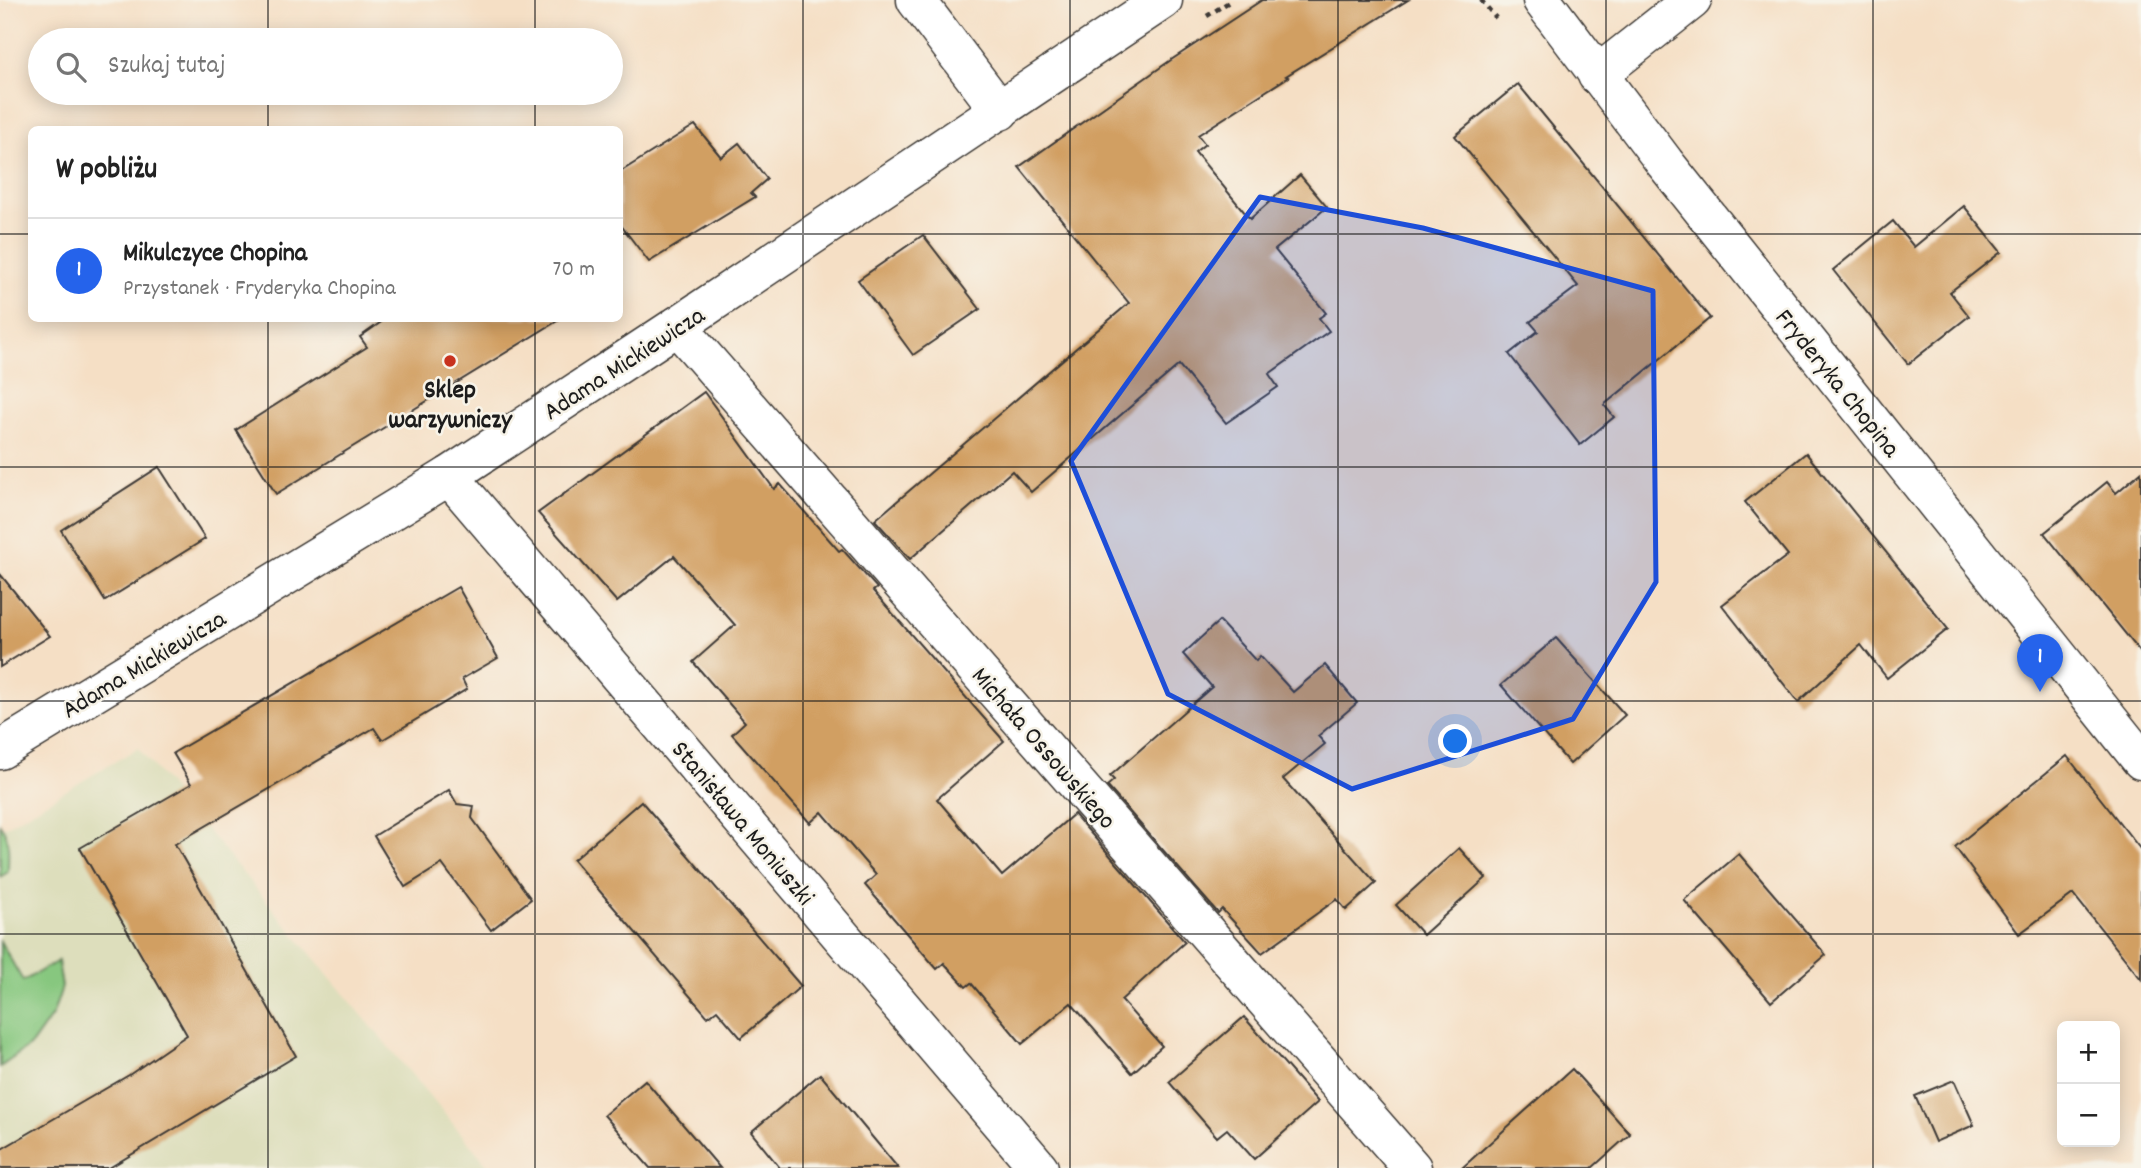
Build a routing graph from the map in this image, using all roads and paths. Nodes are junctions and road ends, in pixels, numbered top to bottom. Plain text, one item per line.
1 (916, 0) edge
2 (1163, 0) edge
3 (1542, 0) edge
4 (1692, 0) edge
5 (1597, 75) junction
6 (1000, 111) junction
7 (677, 326) junction
8 (449, 476) junction
9 (0, 750) edge
10 (2141, 760) edge
11 (1039, 1168) edge
12 (1412, 1168) edge

1 - 6 street
2 - 6 street, Adama Mickiewicza
3 - 5 street, Fryderyka Chopina
4 - 5 street
5 - 10 street, Fryderyka Chopina
6 - 7 street, Adama Mickiewicza
7 - 8 street, Adama Mickiewicza
7 - 12 street, Michała Ossowskiego
8 - 9 street, Adama Mickiewicza
8 - 11 street, Stanisława Moniuszki

